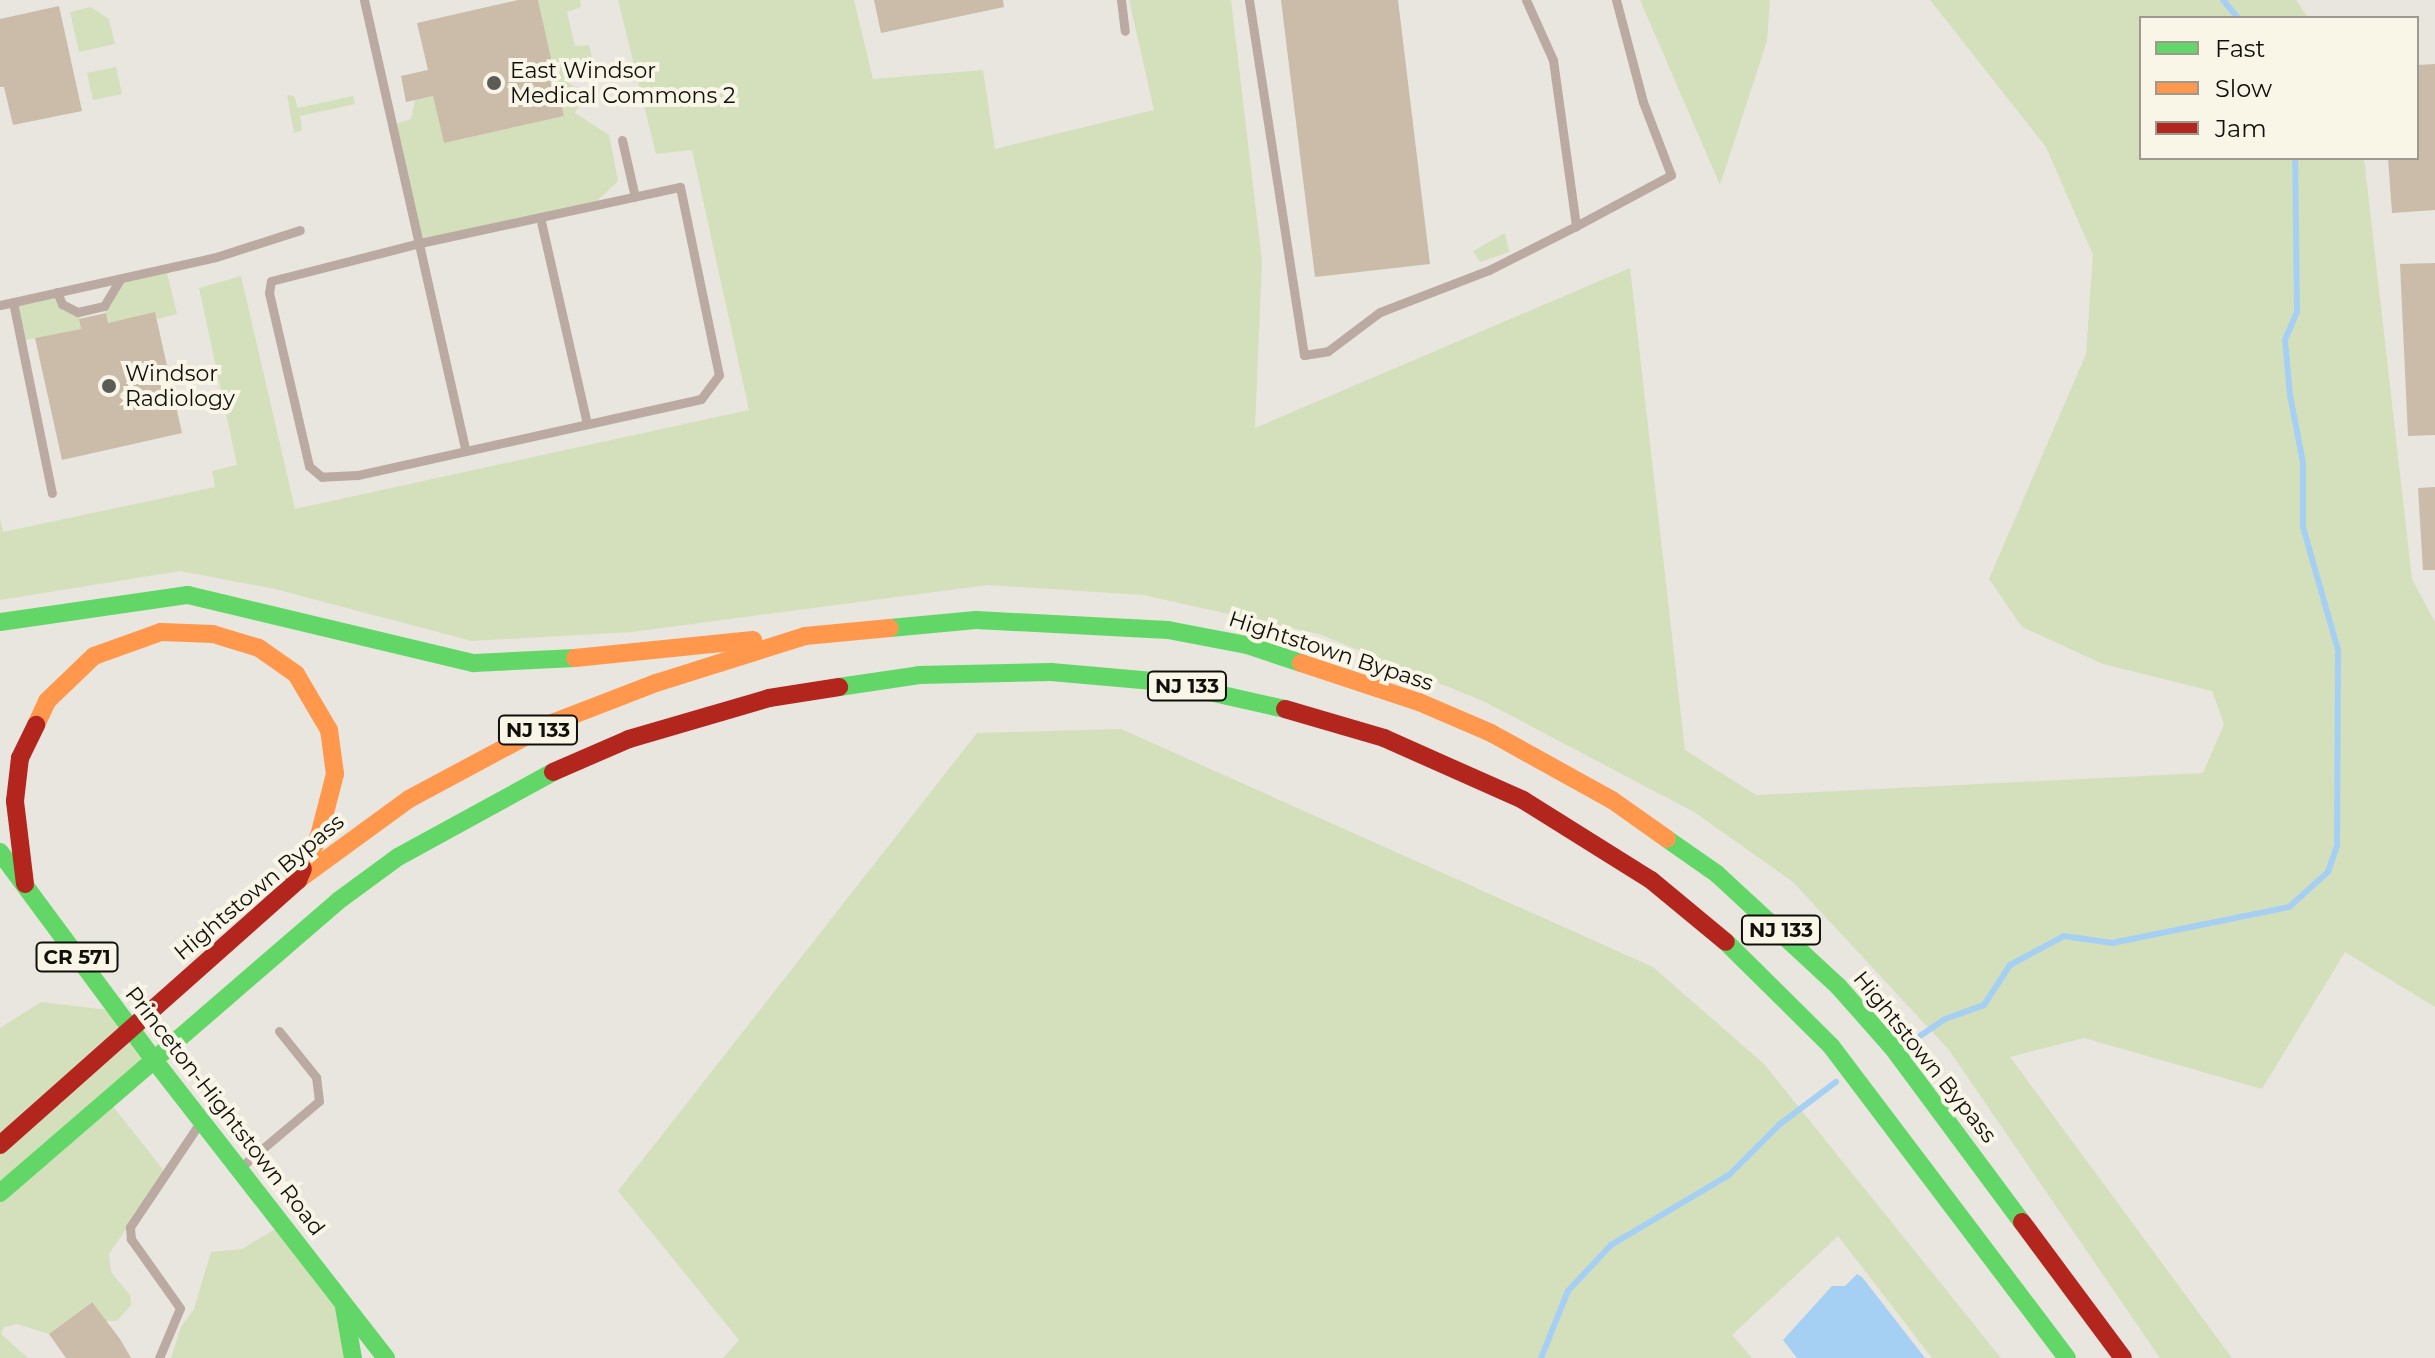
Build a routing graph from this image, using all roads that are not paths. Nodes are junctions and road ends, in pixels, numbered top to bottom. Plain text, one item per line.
1 (364, 0) edge
2 (1121, 0) edge
3 (1249, 0) edge
4 (1526, 0) edge
5 (1616, 0) edge
6 (1125, 31) dead end
7 (622, 140) dead end
8 (635, 197) junction
9 (540, 217) junction
10 (1576, 226) junction
11 (300, 230) dead end
12 (420, 243) junction
13 (120, 279) junction
14 (57, 292) junction
15 (13, 302) junction
16 (0, 305) edge
17 (587, 424) junction
18 (466, 451) junction
19 (52, 493) dead end
20 (0, 622) edge
21 (805, 636) junction
22 (0, 852) edge
23 (298, 880) junction
24 (25, 884) junction
25 (130, 1030) junction
26 (279, 1031) dead end
27 (154, 1060) junction
28 (201, 1121) junction
29 (0, 1145) edge
30 (238, 1169) junction
31 (0, 1193) edge
32 (343, 1303) junction
33 (159, 1358) edge
34 (353, 1358) edge
35 (386, 1358) edge
36 (2067, 1358) edge
37 (2123, 1358) edge

1 - 12 lane
2 - 6 lane
3 - 10 lane
4 - 10 lane
5 - 10 lane
7 - 8 lane
8 - 9 lane
8 - 17 lane
9 - 12 lane
9 - 17 lane
11 - 13 lane
12 - 18 lane
12 - 18 lane
13 - 14 lane
13 - 14 lane
14 - 15 lane
15 - 16 lane
15 - 19 lane
17 - 18 lane
20 - 21 main road
21 - 23 main road, Hightstown Bypass / NJ 133
21 - 37 main road, Hightstown Bypass / NJ 133
22 - 24 main road, Princeton-Hightstown Road / CR 571
23 - 24 main road
23 - 25 main road, Hightstown Bypass / NJ 133
24 - 25 main road, Princeton-Hightstown Road / CR 571
25 - 27 main road, Princeton-Hightstown Road / CR 571
25 - 29 main road, Hightstown Bypass
26 - 30 lane
27 - 28 main road, Princeton-Hightstown Road / CR 571
27 - 31 main road
27 - 36 main road, NJ 133
28 - 30 main road, Princeton-Hightstown Road / CR 571
28 - 33 lane
30 - 32 main road, Princeton-Hightstown Road / CR 571
32 - 34 main road
32 - 35 main road, Princeton-Hightstown Road / CR 571

